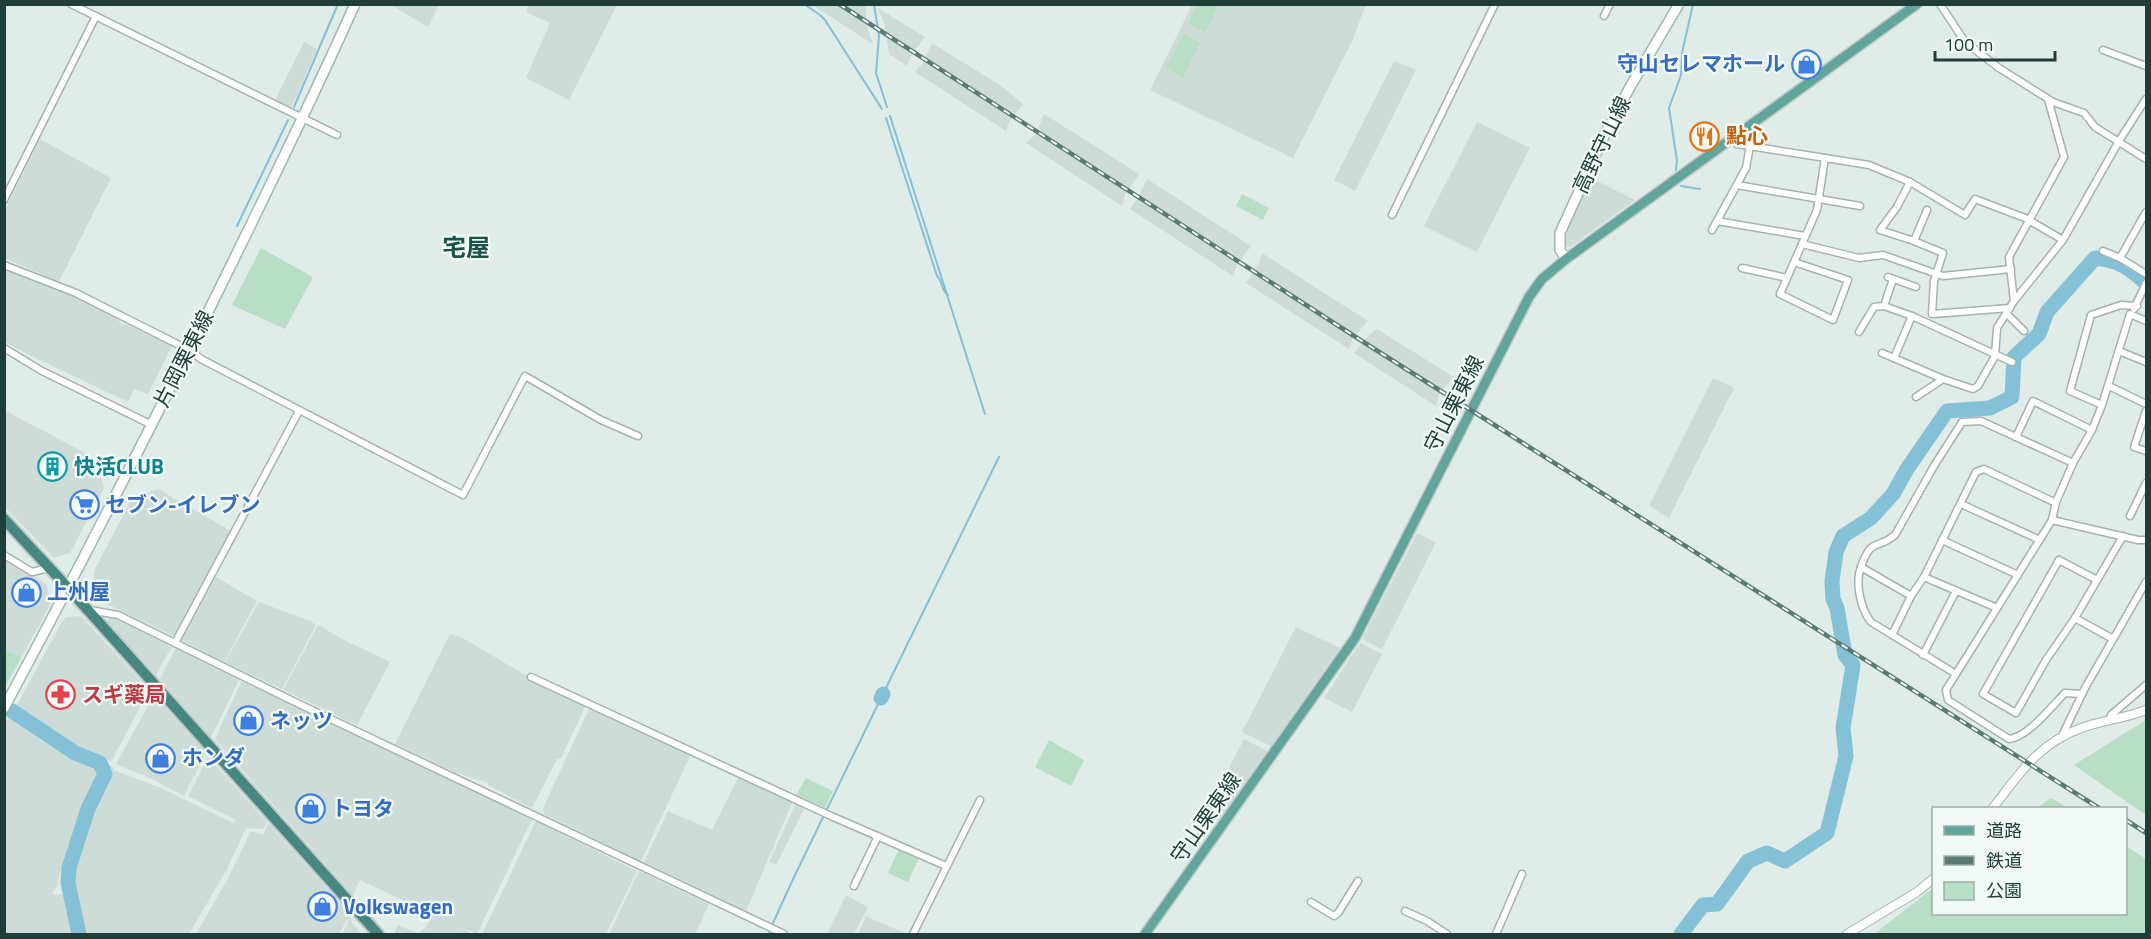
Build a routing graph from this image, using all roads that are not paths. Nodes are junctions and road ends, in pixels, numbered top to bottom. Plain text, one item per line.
1 (71, 4) edge
2 (355, 4) edge
3 (1495, 4) edge
4 (1610, 4) edge
5 (1680, 4) edge
6 (1917, 4) edge
7 (1940, 4) edge
8 (96, 16) junction
9 (1604, 16) dead end
10 (2103, 50) dead end
11 (2146, 66) edge
12 (2048, 99) junction
13 (2146, 99) edge
14 (303, 119) junction
15 (337, 135) dead end
16 (1732, 138) junction
17 (2119, 141) junction
18 (1750, 147) junction
19 (1826, 158) junction
20 (2146, 159) edge
21 (1910, 182) junction
22 (1737, 185) junction
23 (1819, 199) junction
24 (4, 200) edge
25 (1860, 206) dead end
26 (1926, 210) dead end
27 (2146, 212) edge
28 (1392, 214) dead end
29 (2029, 220) junction
30 (1717, 221) junction
31 (1712, 230) dead end
32 (1805, 236) junction
33 (2063, 240) junction
34 (1914, 241) junction
35 (1802, 244) junction
36 (2103, 251) dead end
37 (2120, 258) junction
38 (1566, 259) junction
39 (1794, 262) junction
40 (4, 265) edge
41 (1742, 268) dead end
42 (2011, 270) junction
43 (1936, 274) junction
44 (2146, 274) edge
45 (1787, 278) junction
46 (2146, 283) edge
47 (1916, 287) dead end
48 (2014, 301) junction
49 (1884, 306) junction
50 (2137, 306) junction
51 (2008, 311) junction
52 (2130, 314) junction
53 (1912, 316) junction
54 (2146, 321) edge
55 (1859, 332) dead end
56 (2024, 332) dead end
57 (4, 348) edge
58 (189, 350) junction
59 (2119, 351) junction
60 (1882, 353) dead end
61 (1994, 354) junction
62 (1894, 358) junction
63 (2012, 362) dead end
64 (2146, 362) edge
65 (1943, 379) junction
66 (2109, 386) junction
67 (1916, 397) dead end
68 (2146, 404) edge
69 (2102, 405) junction
70 (299, 411) junction
71 (2146, 411) edge
72 (152, 425) junction
73 (2092, 430) junction
74 (638, 436) dead end
75 (2016, 437) junction
76 (2146, 451) edge
77 (2073, 463) junction
78 (2146, 483) edge
79 (2056, 503) junction
80 (1961, 504) junction
81 (2130, 516) dead end
82 (4, 519) edge
83 (2052, 520) junction
84 (2123, 536) junction
85 (1942, 540) junction
86 (2040, 540) junction
87 (2146, 540) edge
88 (4, 555) edge
89 (1860, 567) junction
90 (49, 568) junction
91 (2018, 574) junction
92 (1924, 577) junction
93 (2097, 580) junction
94 (2146, 582) edge
95 (69, 589) junction
96 (1956, 591) junction
97 (1911, 596) junction
98 (1997, 608) junction
99 (87, 609) junction
100 (2075, 618) junction
101 (1892, 635) junction
102 (2113, 639) junction
103 (175, 643) junction
104 (1923, 655) junction
105 (1956, 674) junction
106 (531, 677) dead end
107 (2146, 685) edge
108 (2082, 694) junction
109 (4, 708) edge
110 (2146, 710) edge
111 (2109, 721) junction
112 (2062, 736) junction
113 (980, 800) dead end
114 (1995, 807) edge
115 (878, 836) junction
116 (946, 866) junction
117 (1522, 874) dead end
118 (1932, 880) edge
119 (1358, 881) dead end
120 (854, 886) dead end
121 (1311, 902) dead end
122 (1405, 910) dead end
123 (378, 934) edge
124 (784, 934) edge
125 (913, 934) edge
126 (1145, 934) edge
127 (1447, 934) edge
128 (1496, 934) edge
129 (1847, 934) edge

1 - 8 street
2 - 14 main road, 片岡栗東線
3 - 28 street
4 - 9 street
5 - 38 main road, 高野守山線
6 - 16 main road, 守山栗東線
7 - 12 street
8 - 14 street
8 - 24 street
10 - 11 street
12 - 17 street
12 - 29 street
13 - 17 street
14 - 15 street
14 - 58 main road, 片岡栗東線
16 - 18 street
16 - 38 main road, 守山栗東線
17 - 20 street
17 - 33 street
18 - 19 street
18 - 22 street
19 - 21 street
19 - 23 street
21 - 29 street
21 - 34 street
22 - 23 street
22 - 30 street
23 - 25 street
23 - 32 street
26 - 34 street
27 - 37 street
29 - 33 street
29 - 42 street
30 - 31 street
30 - 32 street
32 - 35 street
33 - 48 street
34 - 43 street
35 - 39 street
35 - 43 street
36 - 37 street
37 - 44 street
38 - 126 main road, 守山栗東線
39 - 45 street
39 - 45 street
40 - 58 street
41 - 45 street
42 - 43 street
42 - 48 street
43 - 51 street
46 - 50 street
47 - 49 street
48 - 51 street
49 - 53 street
49 - 55 street
50 - 52 street
50 - 69 street
51 - 56 street
51 - 61 street
52 - 54 street
52 - 59 street
53 - 61 street
53 - 62 street
57 - 72 street
58 - 70 street
58 - 72 main road, 片岡栗東線
59 - 64 street
59 - 66 street
60 - 62 street
61 - 63 street
61 - 65 street
62 - 65 street
65 - 67 street
66 - 68 street
66 - 69 street
69 - 73 street
70 - 74 street
70 - 103 street
71 - 76 street
72 - 95 main road, 片岡栗東線
73 - 75 street
73 - 77 street
75 - 77 street
75 - 89 street
77 - 79 street
78 - 81 street
79 - 80 street
79 - 83 street
80 - 85 street
80 - 86 street
82 - 90 highway
83 - 84 street
83 - 86 street
84 - 87 street
84 - 93 street
85 - 91 street
85 - 92 street
86 - 91 street
88 - 90 street
89 - 97 street
89 - 101 street
90 - 95 highway
91 - 98 street
92 - 96 street
92 - 97 street
93 - 100 street
93 - 100 street
94 - 102 street
95 - 99 highway
95 - 109 main road, 片岡栗東線
96 - 98 street
96 - 104 street
97 - 101 street
98 - 105 street
99 - 103 street
99 - 123 highway
100 - 102 street
101 - 104 street
102 - 108 street
103 - 124 street
104 - 105 street
105 - 108 street
106 - 115 street
107 - 111 street
108 - 112 street
110 - 111 street
111 - 112 street
112 - 114 street
113 - 116 street
115 - 116 street
115 - 120 street
116 - 125 street
117 - 128 street
118 - 129 street
119 - 121 street
122 - 127 street

